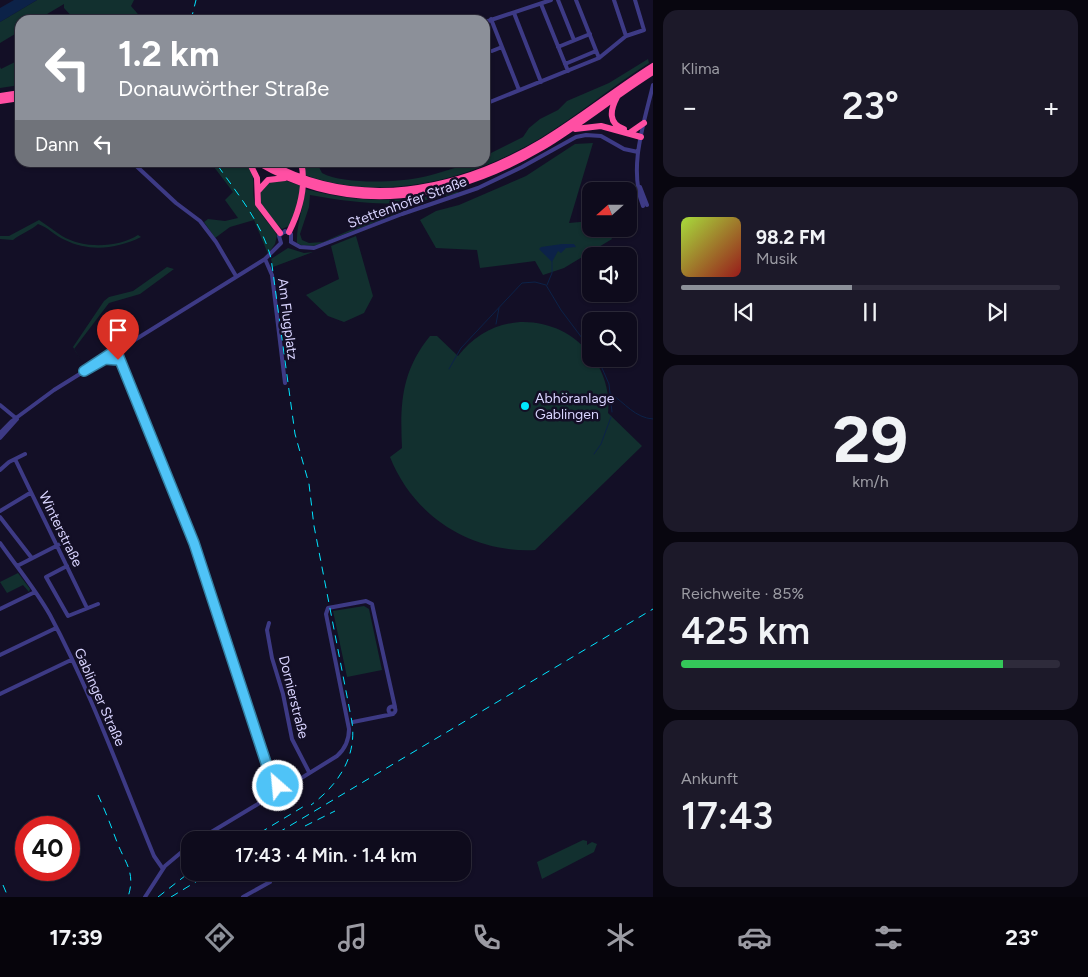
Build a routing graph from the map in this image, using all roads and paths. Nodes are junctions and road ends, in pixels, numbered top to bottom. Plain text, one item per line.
1 (551, 0) edge
2 (558, 0) edge
3 (576, 0) edge
4 (614, 0) edge
5 (634, 0) edge
6 (541, 4) junction
7 (514, 13) junction
8 (491, 20) joint
9 (590, 34) junction
10 (626, 36) junction
11 (574, 40) junction
12 (558, 46) junction
13 (502, 47) junction
14 (492, 51) dead end
15 (596, 51) junction
16 (586, 56) junction
17 (599, 58) junction
18 (589, 63) junction
19 (565, 64) junction
20 (568, 71) junction
21 (651, 71) edge
22 (541, 82) junction
23 (653, 85) edge
24 (519, 90) junction
25 (15, 94) edge
26 (0, 96) edge
27 (617, 96) junction
28 (15, 99) edge
29 (0, 101) edge
30 (490, 103) edge
31 (644, 123) junction
32 (569, 130) junction
33 (631, 132) junction
34 (641, 137) junction
35 (638, 152) junction
36 (137, 167) edge
37 (252, 167) edge
38 (268, 167) edge
39 (275, 167) edge
40 (302, 167) edge
41 (293, 178) junction
42 (311, 184) junction
43 (257, 192) junction
44 (645, 205) dead end
45 (289, 232) junction
46 (280, 233) junction
47 (291, 242) junction
48 (281, 243) junction
49 (265, 259) junction
50 (236, 276) junction
51 (115, 351) junction
52 (105, 359) junction
53 (121, 362) junction
54 (84, 371) junction
55 (285, 383) dead end
56 (0, 405) edge
57 (17, 419) junction
58 (0, 433) edge
59 (0, 438) edge
60 (25, 454) dead end
61 (15, 459) junction
62 (0, 470) edge
63 (30, 493) junction
64 (0, 511) edge
65 (0, 517) edge
66 (68, 540) dead end
67 (0, 543) edge
68 (57, 545) junction
69 (2, 548) edge
70 (31, 557) junction
71 (17, 566) junction
72 (67, 566) junction
73 (35, 592) junction
74 (98, 604) dead end
75 (87, 608) junction
76 (0, 609) edge
77 (269, 623) dead end
78 (56, 628) junction
79 (0, 655) edge
80 (71, 660) junction
81 (0, 694) edge
82 (392, 698) junction
83 (395, 707) junction
84 (389, 708) junction
85 (393, 714) junction
86 (380, 716) junction
87 (354, 722) dead end
88 (309, 772) junction
89 (278, 787) junction
90 (271, 796) junction
91 (213, 831) edge
92 (181, 853) edge
93 (157, 862) junction
94 (153, 866) dead end
95 (163, 869) junction
96 (271, 881) edge
97 (252, 891) junction
98 (145, 897) edge
99 (243, 897) edge
100 (254, 897) edge

1 - 6 street
2 - 11 street
3 - 9 street
4 - 10 street
5 - 10 street
6 - 7 street
6 - 12 street
7 - 8 street
7 - 22 street
8 - 13 street
9 - 11 street
9 - 15 street
10 - 17 street
11 - 12 street
12 - 19 street
13 - 14 street
13 - 24 street
15 - 16 street
15 - 17 street
16 - 18 street
16 - 19 street
17 - 18 street
18 - 20 street
19 - 20 street
20 - 22 street
21 - 27 highway
21 - 42 highway
22 - 24 street
23 - 31 street
24 - 30 street
25 - 26 highway
27 - 32 highway
27 - 33 highway
28 - 29 highway
31 - 33 highway
31 - 34 street
32 - 34 highway
32 - 42 highway
33 - 34 highway
34 - 35 street
35 - 44 street
35 - 47 street, Stettenhofer Straße
36 - 50 street
37 - 43 highway
38 - 41 highway
39 - 41 highway
40 - 45 highway
41 - 42 highway
41 - 43 highway
43 - 46 highway
45 - 46 street
45 - 47 street
46 - 48 street
47 - 48 street
48 - 49 street
49 - 50 street
49 - 55 street, Am Flugplatz
50 - 51 street
51 - 52 street
51 - 53 street
51 - 54 street
52 - 53 street
52 - 54 street
53 - 89 street
54 - 57 street
56 - 57 street
57 - 58 street
57 - 59 street
60 - 61 street
61 - 62 street
61 - 63 street, Winterstraße
63 - 64 street
63 - 68 street, Winterstraße
65 - 70 street
66 - 68 street
67 - 69 street, Gablinger Straße
68 - 70 street
68 - 72 street, Winterstraße
69 - 71 street, Gablinger Straße
70 - 71 street
71 - 73 street, Gablinger Straße
72 - 75 street, Winterstraße
72 - 75 street
73 - 76 street
73 - 78 street, Gablinger Straße
74 - 75 street
77 - 88 street, Dornierstraße
78 - 79 street
78 - 80 street, Gablinger Straße
80 - 81 street
80 - 93 street, Gablinger Straße
82 - 83 street
82 - 84 street
82 - 88 street
83 - 84 street
83 - 85 street
84 - 85 street
84 - 86 street
85 - 86 street
86 - 87 street
88 - 89 street
89 - 90 street
89 - 90 street
90 - 91 street
92 - 95 street
93 - 94 street
93 - 95 street, Gablinger Straße
95 - 98 street
96 - 97 street
97 - 99 street
97 - 100 street

